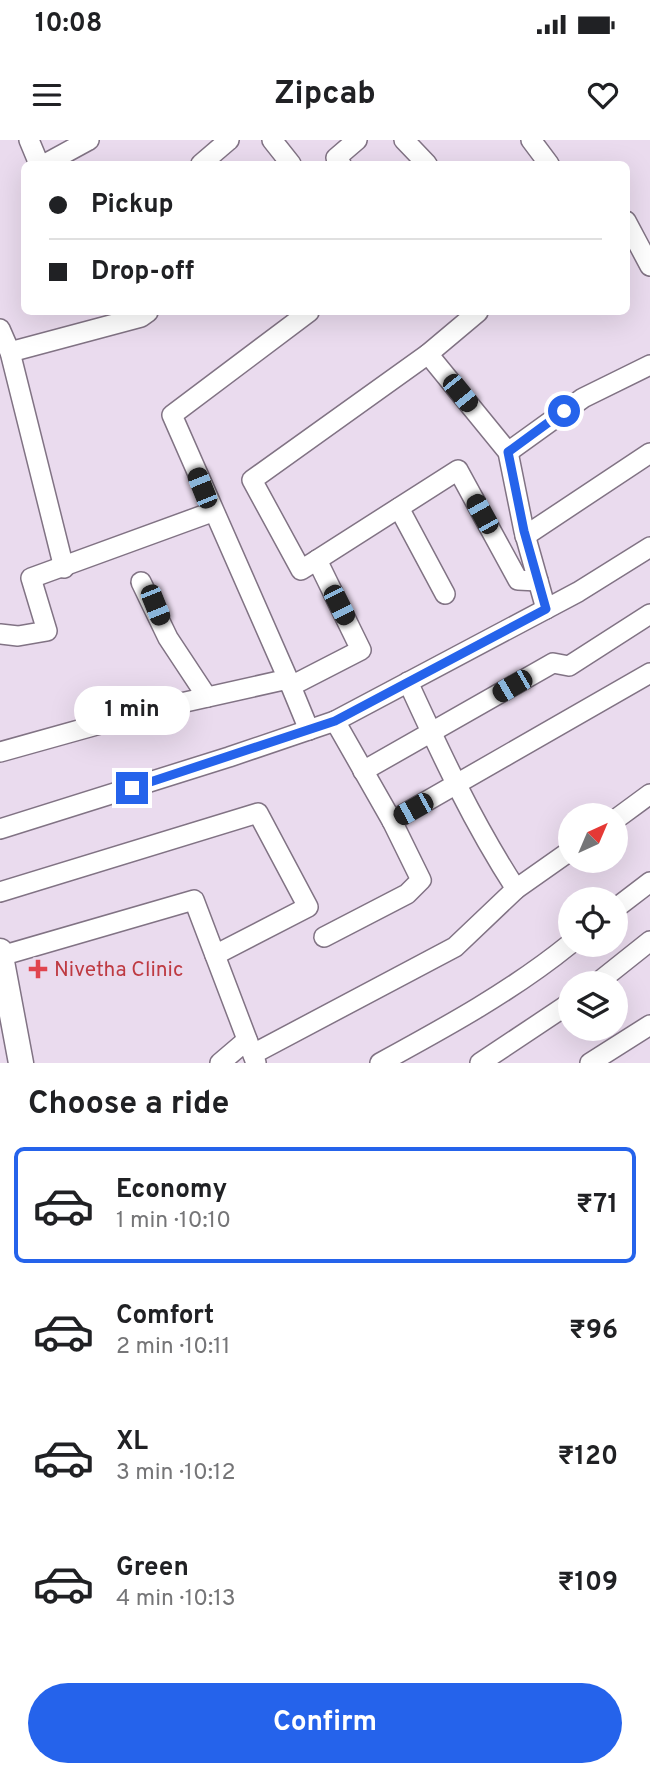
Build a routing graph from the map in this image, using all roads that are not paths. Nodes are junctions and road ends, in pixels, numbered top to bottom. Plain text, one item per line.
1 (29, 140) edge
2 (89, 140) edge
3 (229, 140) edge
4 (272, 140) edge
5 (357, 140) edge
6 (404, 140) edge
7 (531, 140) edge
8 (38, 161) edge
9 (50, 161) edge
10 (204, 161) edge
11 (289, 161) edge
12 (336, 161) edge
13 (424, 161) edge
14 (548, 161) edge
15 (630, 228) edge
16 (650, 266) edge
17 (144, 315) edge
18 (305, 315) edge
19 (474, 315) edge
20 (92, 321) edge
21 (0, 329) edge
22 (10, 352) junction
23 (428, 354) junction
24 (650, 365) edge
25 (508, 452) junction
26 (650, 453) edge
27 (399, 508) junction
28 (212, 512) junction
29 (526, 536) junction
30 (650, 547) edge
31 (317, 560) junction
32 (64, 568) junction
33 (538, 581) junction
34 (141, 582) dead end
35 (445, 594) dead end
36 (546, 609) junction
37 (650, 614) edge
38 (0, 634) edge
39 (650, 673) edge
40 (289, 682) junction
41 (408, 682) junction
42 (207, 697) junction
43 (335, 721) junction
44 (309, 730) junction
45 (431, 732) junction
46 (0, 752) edge
47 (363, 771) junction
48 (455, 786) junction
49 (650, 794) edge
50 (628, 810) edge
51 (392, 821) junction
52 (0, 829) edge
53 (558, 859) edge
54 (650, 882) edge
55 (516, 889) junction
56 (0, 892) edge
57 (628, 899) edge
58 (324, 937) dead end
59 (650, 942) edge
60 (0, 954) edge
61 (558, 954) edge
62 (215, 955) junction
63 (613, 971) edge
64 (5, 1000) edge
65 (558, 1011) edge
66 (650, 1025) edge
67 (252, 1052) edge
68 (21, 1063) edge
69 (220, 1063) edge
70 (380, 1063) edge
71 (480, 1063) edge
72 (590, 1063) edge

1 - 8 street
2 - 9 street
3 - 10 street
4 - 11 street
5 - 12 street
6 - 13 street
7 - 14 street
15 - 16 street
17 - 20 street
18 - 28 street
19 - 23 street
20 - 22 street
21 - 22 street
22 - 32 street
23 - 25 street
23 - 31 street
24 - 25 street
25 - 29 street
26 - 29 street
27 - 31 street
27 - 33 street
27 - 35 street
28 - 32 street
28 - 40 street
29 - 33 street
30 - 36 street
31 - 40 street
32 - 38 street
33 - 36 street
34 - 42 street
36 - 41 street
37 - 45 street
39 - 48 street
40 - 42 street
40 - 44 street
41 - 43 street
41 - 45 street
42 - 46 street
43 - 44 street
43 - 47 street
44 - 52 street
45 - 47 street
45 - 48 street
47 - 51 street
48 - 51 street
48 - 55 street
49 - 50 street
51 - 58 street
53 - 55 street
54 - 57 street
55 - 67 street
56 - 62 street
59 - 63 street
60 - 62 street
60 - 64 street
61 - 70 street
62 - 67 street
64 - 68 street
65 - 71 street
66 - 72 street
67 - 69 street

